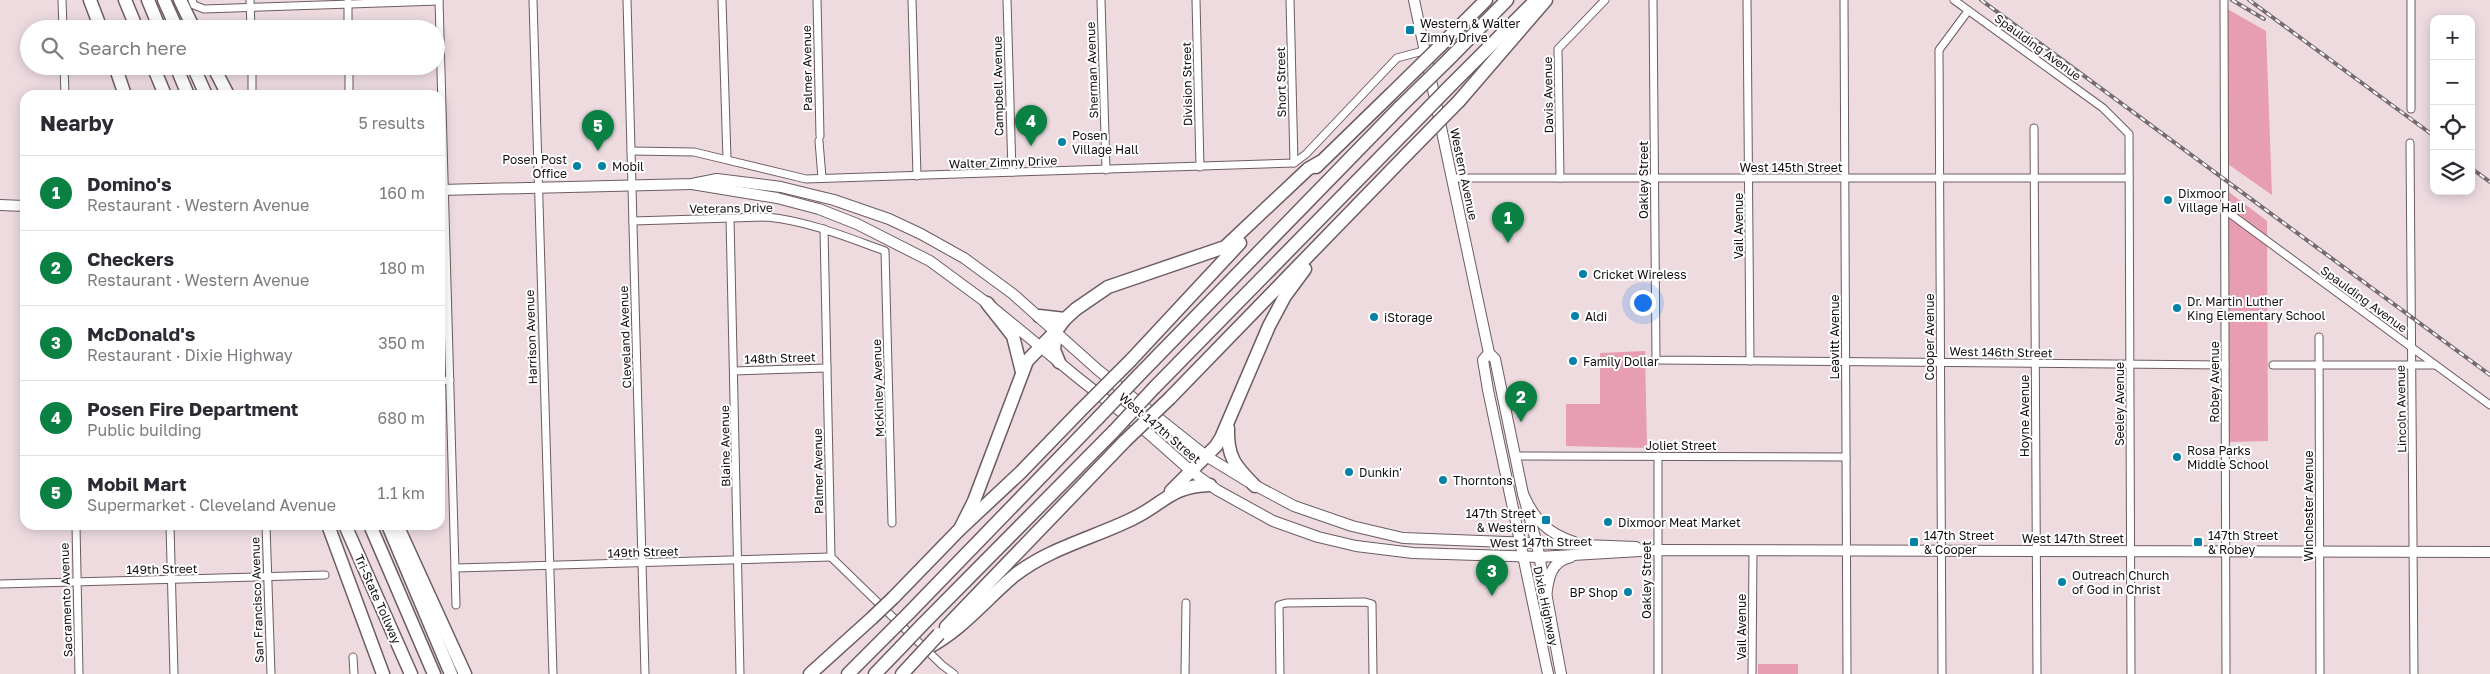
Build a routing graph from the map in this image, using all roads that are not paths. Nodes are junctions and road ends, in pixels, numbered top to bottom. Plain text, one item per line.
1 (62, 0) edge
2 (90, 0) edge
3 (125, 0) edge
4 (148, 0) edge
5 (164, 0) edge
6 (180, 0) edge
7 (192, 0) edge
8 (532, 0) edge
9 (627, 0) edge
10 (722, 0) edge
11 (817, 0) edge
12 (912, 0) edge
13 (1007, 0) edge
14 (1102, 0) edge
15 (1196, 0) edge
16 (1290, 0) edge
17 (1414, 0) edge
18 (1486, 0) edge
19 (1507, 0) edge
20 (1536, 0) edge
21 (1546, 0) edge
22 (1605, 0) edge
23 (1653, 0) edge
24 (1747, 0) edge
25 (1844, 0) edge
26 (1954, 0) edge
27 (2224, 0) edge
28 (2411, 0) edge
29 (439, 1) edge
30 (348, 2) edge
31 (250, 4) edge
32 (1968, 10) junction
33 (63, 20) edge
34 (98, 20) edge
35 (133, 20) edge
36 (156, 20) edge
37 (173, 20) edge
38 (190, 20) edge
39 (251, 20) edge
40 (348, 20) edge
41 (439, 20) edge
42 (1423, 51) junction
43 (64, 75) edge
44 (118, 75) edge
45 (157, 75) edge
46 (180, 75) edge
47 (197, 75) edge
48 (218, 75) edge
49 (252, 75) edge
50 (349, 75) edge
51 (440, 75) edge
52 (65, 90) edge
53 (123, 90) edge
54 (163, 90) edge
55 (186, 90) edge
56 (204, 90) edge
57 (225, 90) edge
58 (252, 90) edge
59 (349, 90) edge
60 (440, 90) edge
61 (2411, 109) dead end
62 (2034, 128) dead end
63 (2129, 134) joint
64 (2410, 143) dead end
65 (631, 151) junction
66 (726, 159) junction
67 (1320, 162) junction
68 (1294, 163) junction
69 (1200, 167) junction
70 (1106, 170) junction
71 (1012, 172) junction
72 (917, 176) junction
73 (822, 178) junction
74 (1452, 178) junction
75 (1560, 178) junction
76 (1655, 178) junction
77 (1749, 178) junction
78 (1845, 178) junction
79 (1939, 178) junction
80 (2034, 178) junction
81 (2129, 178) junction
82 (692, 184) junction
83 (632, 185) junction
84 (537, 188) junction
85 (445, 190) edge
86 (20, 204) edge
87 (0, 205) edge
88 (2225, 210) junction
89 (730, 218) junction
90 (633, 221) junction
91 (824, 229) junction
92 (1321, 244) junction
93 (885, 251) joint
94 (445, 261) edge
95 (987, 303) junction
96 (1039, 316) junction
97 (1065, 319) junction
98 (1056, 331) junction
99 (2319, 337) dead end
100 (1040, 347) junction
101 (2411, 348) junction
102 (1489, 353) junction
103 (1656, 360) joint
104 (1750, 361) junction
105 (1059, 362) junction
106 (1846, 362) junction
107 (1940, 363) junction
108 (2035, 364) junction
109 (2130, 364) junction
110 (2225, 365) junction
111 (2273, 365) dead end
112 (2319, 365) junction
113 (2412, 365) junction
114 (2436, 365) junction
115 (827, 368) junction
116 (734, 371) junction
117 (1022, 372) junction
118 (445, 380) edge
119 (450, 380) junction
120 (2490, 405) edge
121 (1228, 423) junction
122 (1206, 456) junction
123 (1516, 456) junction
124 (1658, 456) junction
125 (1846, 457) junction
126 (1191, 471) junction
127 (1210, 485) junction
128 (1255, 486) junction
129 (1523, 494) junction
130 (1162, 500) junction
131 (892, 523) dead end
132 (960, 529) junction
133 (76, 530) edge
134 (170, 530) edge
135 (266, 530) edge
136 (330, 530) edge
137 (347, 530) edge
138 (372, 530) edge
139 (390, 530) edge
140 (399, 530) edge
141 (1520, 544) junction
142 (1537, 544) junction
143 (1589, 550) junction
144 (1657, 550) junction
145 (1753, 551) junction
146 (1846, 551) junction
147 (1941, 551) junction
148 (2036, 551) junction
149 (2131, 551) junction
150 (2226, 551) junction
151 (2320, 551) junction
152 (2413, 551) junction
153 (2490, 552) edge
154 (1522, 556) junction
155 (831, 557) junction
156 (1539, 557) junction
157 (738, 560) junction
158 (642, 563) junction
159 (550, 565) junction
160 (455, 568) junction
161 (324, 575) dead end
162 (268, 577) junction
163 (172, 580) junction
164 (77, 582) junction
165 (0, 584) edge
166 (1546, 597) junction
167 (1186, 603) dead end
168 (456, 604) dead end
169 (362, 616) junction
170 (941, 637) junction
171 (353, 657) dead end
172 (80, 674) edge
173 (174, 674) edge
174 (270, 674) edge
175 (354, 674) edge
176 (383, 674) edge
177 (392, 674) edge
178 (410, 674) edge
179 (434, 674) edge
180 (451, 674) edge
181 (465, 674) edge
182 (553, 674) edge
183 (645, 674) edge
184 (740, 674) edge
185 (810, 674) edge
186 (848, 674) edge
187 (875, 674) edge
188 (902, 674) edge
189 (954, 674) edge
190 (1186, 674) edge
191 (1280, 674) edge
192 (1373, 674) edge
193 (1548, 674) edge
194 (1561, 674) edge
195 (1658, 674) edge
196 (1752, 674) edge
197 (1847, 674) edge
198 (1942, 674) edge
199 (2037, 674) edge
200 (2131, 674) edge
201 (2226, 674) edge
202 (2320, 674) edge
203 (2414, 674) edge

1 - 33 street
2 - 34 highway
3 - 35 highway
4 - 36 highway
5 - 37 highway
6 - 38 highway
7 - 31 street
8 - 84 street, Harrison Avenue
9 - 65 street, Cleveland Avenue
10 - 66 street
11 - 73 street, Palmer Avenue
12 - 72 street
13 - 71 street, Campbell Avenue
14 - 70 street, Sherman Avenue
15 - 69 street, Division Street
16 - 68 street, Short Street
17 - 42 main road, Western Avenue
18 - 67 highway, bridge
19 - 186 highway, bridge
20 - 187 highway, bridge
21 - 92 highway, bridge
22 - 75 street, Davis Avenue
23 - 76 street, Oakley Street
24 - 77 street, Vail Avenue
25 - 78 street, Leavitt Avenue
26 - 32 street, Spaulding Avenue
27 - 88 street, Robey Avenue
28 - 61 street
29 - 30 street
29 - 41 street
30 - 31 street
30 - 40 street
31 - 39 street
32 - 63 street, Spaulding Avenue
32 - 79 street, Cooper Avenue
42 - 68 street
42 - 74 main road, Western Avenue
43 - 52 street
44 - 53 highway
45 - 54 highway
46 - 55 highway
47 - 56 highway
48 - 57 highway
49 - 58 street
50 - 59 street
51 - 60 street
62 - 80 street, Hoyne Avenue
63 - 81 street, Seeley Avenue
64 - 101 street, Lincoln Avenue
65 - 66 street, Walter Zimny Drive
65 - 83 street, Cleveland Avenue
66 - 73 street, Walter Zimny Drive
67 - 97 highway
67 - 132 highway, bridge
68 - 69 street, Walter Zimny Drive
69 - 70 street, Walter Zimny Drive
70 - 71 street, Walter Zimny Drive
71 - 72 street, Walter Zimny Drive
72 - 73 street, Walter Zimny Drive
74 - 75 street, West 145th Street
74 - 102 main road, Western Avenue
75 - 76 street, West 145th Street
76 - 77 street, West 145th Street
76 - 103 street, Oakley Street
77 - 78 street, West 145th Street
77 - 104 street, Vail Avenue
78 - 79 street, West 145th Street
78 - 106 street, Leavitt Avenue
79 - 80 street, West 145th Street
79 - 107 street, Cooper Avenue
80 - 81 street, West 145th Street
80 - 108 street, Hoyne Avenue
81 - 109 street, Seeley Avenue
82 - 83 main road, West 147th Street
82 - 95 main road, West 147th Street
82 - 96 main road, West 147th Street
83 - 84 main road, West 147th Street
83 - 90 street, Cleveland Avenue
84 - 85 main road, West 147th Street
84 - 159 street, Harrison Avenue
86 - 87 main road
88 - 101 street, Spaulding Avenue
88 - 110 street, Robey Avenue
89 - 90 street, Veterans Drive
89 - 91 street, Veterans Drive
89 - 116 street, Blaine Avenue
90 - 158 street, Cleveland Avenue
91 - 93 street, Veterans Drive
91 - 115 street, Palmer Avenue
92 - 121 highway
92 - 170 highway, bridge
93 - 131 street, McKinley Avenue
94 - 119 street
95 - 100 main road, West 147th Street
95 - 117 highway
96 - 97 highway
96 - 98 main road, West 147th Street
97 - 98 highway
98 - 100 highway
98 - 105 highway
98 - 122 main road, West 147th Street
99 - 112 street, Winchester Avenue
100 - 105 main road, West 147th Street
100 - 117 highway
101 - 113 street, Lincoln Avenue
101 - 114 street, Spaulding Avenue
102 - 123 main road, Western Avenue
102 - 141 main road, Western Avenue
103 - 104 street, West 146th Street
104 - 106 street, West 146th Street
105 - 126 main road, West 147th Street
106 - 107 street, West 146th Street
106 - 125 street, Leavitt Avenue
107 - 108 street, West 146th Street
107 - 147 street, Cooper Avenue
108 - 109 street, West 146th Street
108 - 148 street, Hoyne Avenue
109 - 110 street, West 146th Street
109 - 149 street, Seeley Avenue
110 - 150 street, Robey Avenue
111 - 112 street
112 - 113 street
112 - 151 street, Winchester Avenue
113 - 114 street
113 - 152 street, Lincoln Avenue
114 - 120 street, Spaulding Avenue
115 - 116 street, 148th Street
115 - 155 street, Palmer Avenue
116 - 157 street, Blaine Avenue
117 - 132 highway
118 - 119 street
119 - 160 street
121 - 122 highway
121 - 128 highway
122 - 126 highway
122 - 128 main road, West 147th Street
123 - 124 street, Joliet Street
123 - 129 main road, Western Avenue
124 - 125 street, Joliet Street
124 - 144 street, Oakley Street
125 - 146 street, Leavitt Avenue
126 - 127 main road, West 147th Street
126 - 130 highway
127 - 130 highway
127 - 154 main road, West 147th Street
128 - 141 main road, West 147th Street
129 - 142 main road, Western Avenue
129 - 143 main road
130 - 170 highway
132 - 185 highway, bridge
133 - 164 street, Sacramento Avenue
134 - 163 street
135 - 162 street, San Francisco Avenue
136 - 169 highway
137 - 178 highway, Tri-State Tollway
138 - 179 highway, Tri-State Tollway
139 - 180 highway
140 - 181 highway
141 - 142 main road, West 147th Street
141 - 154 main road, Dixie Highway
142 - 143 main road, West 147th Street
142 - 156 main road, Dixie Highway
143 - 144 main road, West 147th Street
143 - 156 main road, West 147th Street
143 - 166 main road
144 - 145 main road, West 147th Street
144 - 195 street, Oakley Street
145 - 146 main road, West 147th Street
145 - 196 street, Vail Avenue
146 - 147 main road, West 147th Street
146 - 197 street, Leavitt Avenue
147 - 148 main road, West 147th Street
147 - 198 street, Cooper Avenue
148 - 149 main road, West 147th Street
148 - 199 street, Hoyne Avenue
149 - 150 main road, West 147th Street
149 - 200 street, Seeley Avenue
150 - 151 main road, West 147th Street
150 - 201 street, Robey Avenue
151 - 152 main road, West 147th Street
151 - 202 street, Winchester Avenue
152 - 153 main road, West 147th Street
152 - 203 street, Lincoln Avenue
154 - 156 main road, West 147th Street
154 - 193 main road, Dixie Highway
155 - 157 street, 149th Street
155 - 189 street
156 - 166 main road, Dixie Highway
157 - 158 street, 149th Street
157 - 184 street, Blaine Avenue
158 - 159 street, 149th Street
158 - 183 street, Cleveland Avenue
159 - 160 street, 149th Street
159 - 182 street, Harrison Avenue
160 - 168 street
161 - 162 street, 149th Street
162 - 163 street, 149th Street
162 - 174 street, San Francisco Avenue
163 - 164 street, 149th Street
163 - 173 street
164 - 165 street, 149th Street
164 - 172 street, Sacramento Avenue
166 - 194 main road, Dixie Highway
167 - 190 street
169 - 176 highway
169 - 177 highway
170 - 188 highway, bridge
171 - 175 street
191 - 192 street

